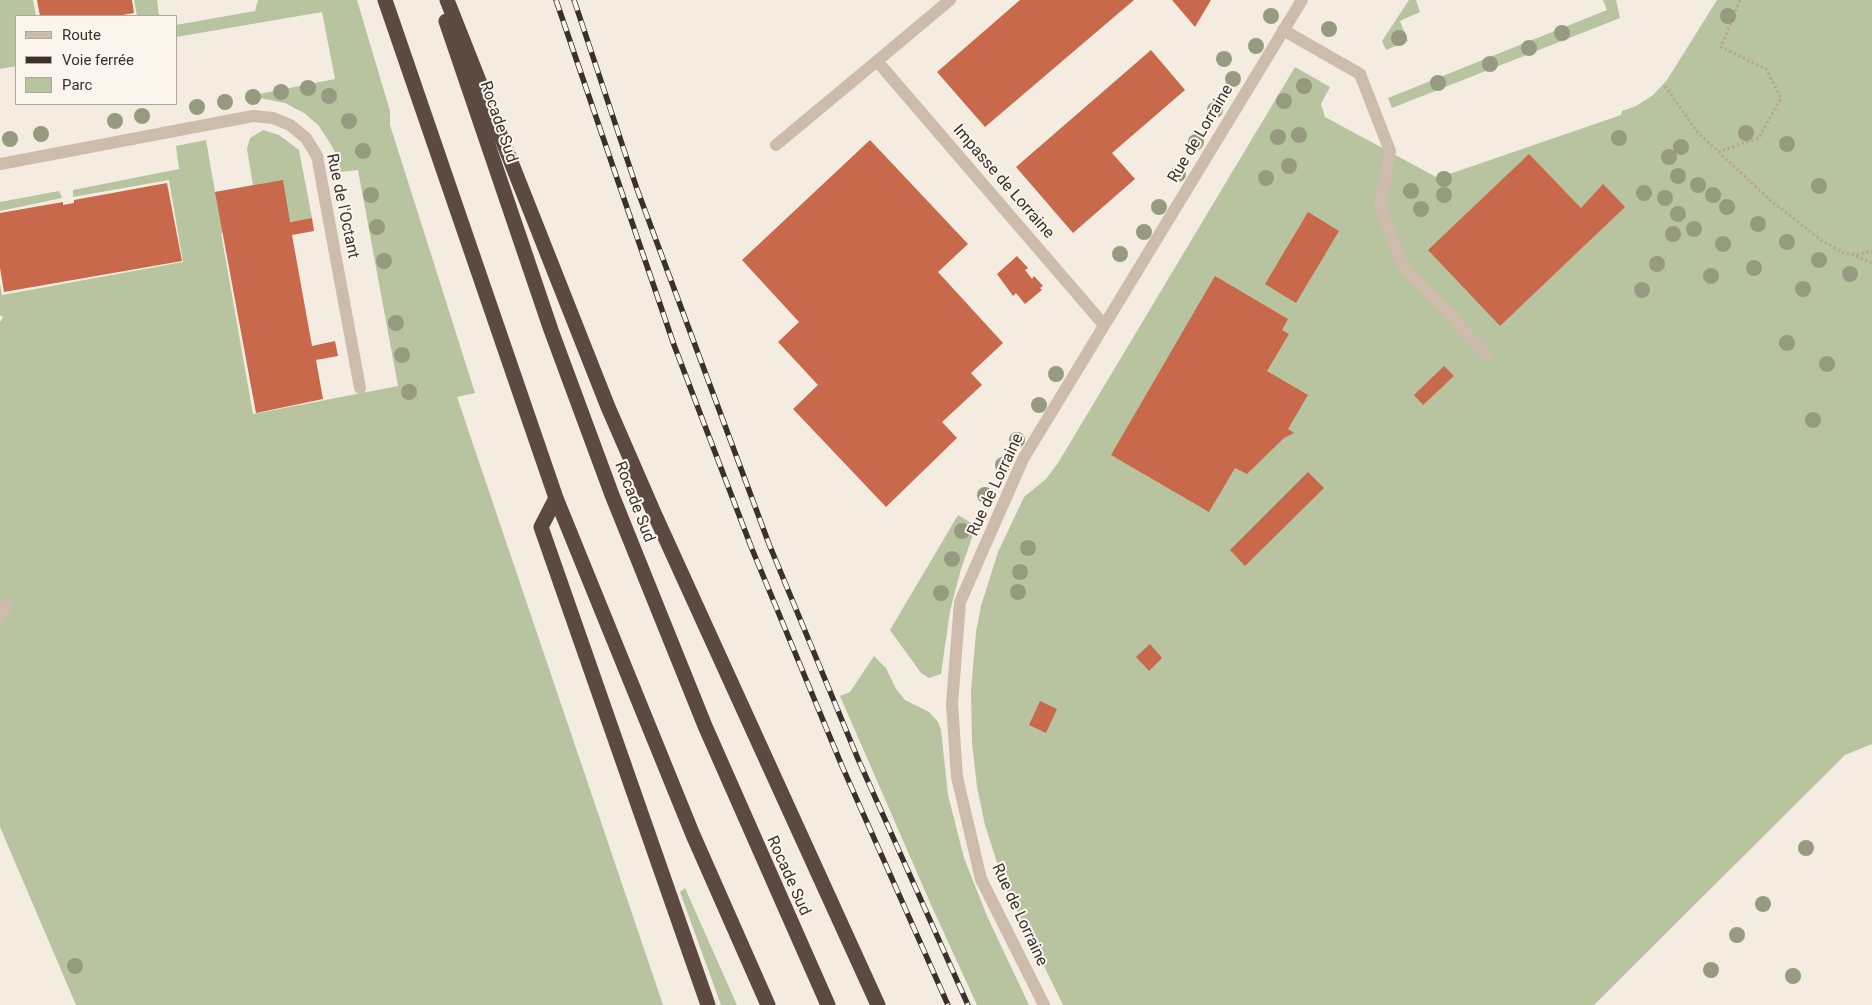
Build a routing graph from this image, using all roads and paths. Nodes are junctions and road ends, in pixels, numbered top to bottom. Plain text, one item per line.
1 (385, 0) edge
2 (439, 0) edge
3 (447, 0) edge
4 (950, 0) edge
5 (1302, 0) edge
6 (1740, 0) edge
7 (1283, 30) junction
8 (877, 61) junction
9 (1665, 86) dead end
10 (776, 145) dead end
11 (1718, 152) junction
12 (0, 164) edge
13 (1872, 252) edge
14 (1856, 255) junction
15 (1872, 263) edge
16 (1104, 325) junction
17 (1486, 354) dead end
18 (360, 388) dead end
19 (556, 498) junction
20 (6, 606) dead end
21 (0, 619) edge
22 (708, 1005) edge
23 (768, 1005) edge
24 (828, 1005) edge
25 (878, 1005) edge
26 (1044, 1005) edge

1 - 19 highway
2 - 24 highway, Rocade Sud
3 - 25 highway
4 - 8 street
5 - 7 street, Rue de Lorraine
6 - 11 path
7 - 16 street, Rue de Lorraine
7 - 17 street
8 - 10 street
8 - 16 street, Impasse de Lorraine
9 - 11 path
11 - 14 path
12 - 18 street, Rue de l'Octant
13 - 14 path
14 - 15 path
16 - 26 street, Rue de Lorraine
19 - 22 highway
19 - 23 highway
20 - 21 street

